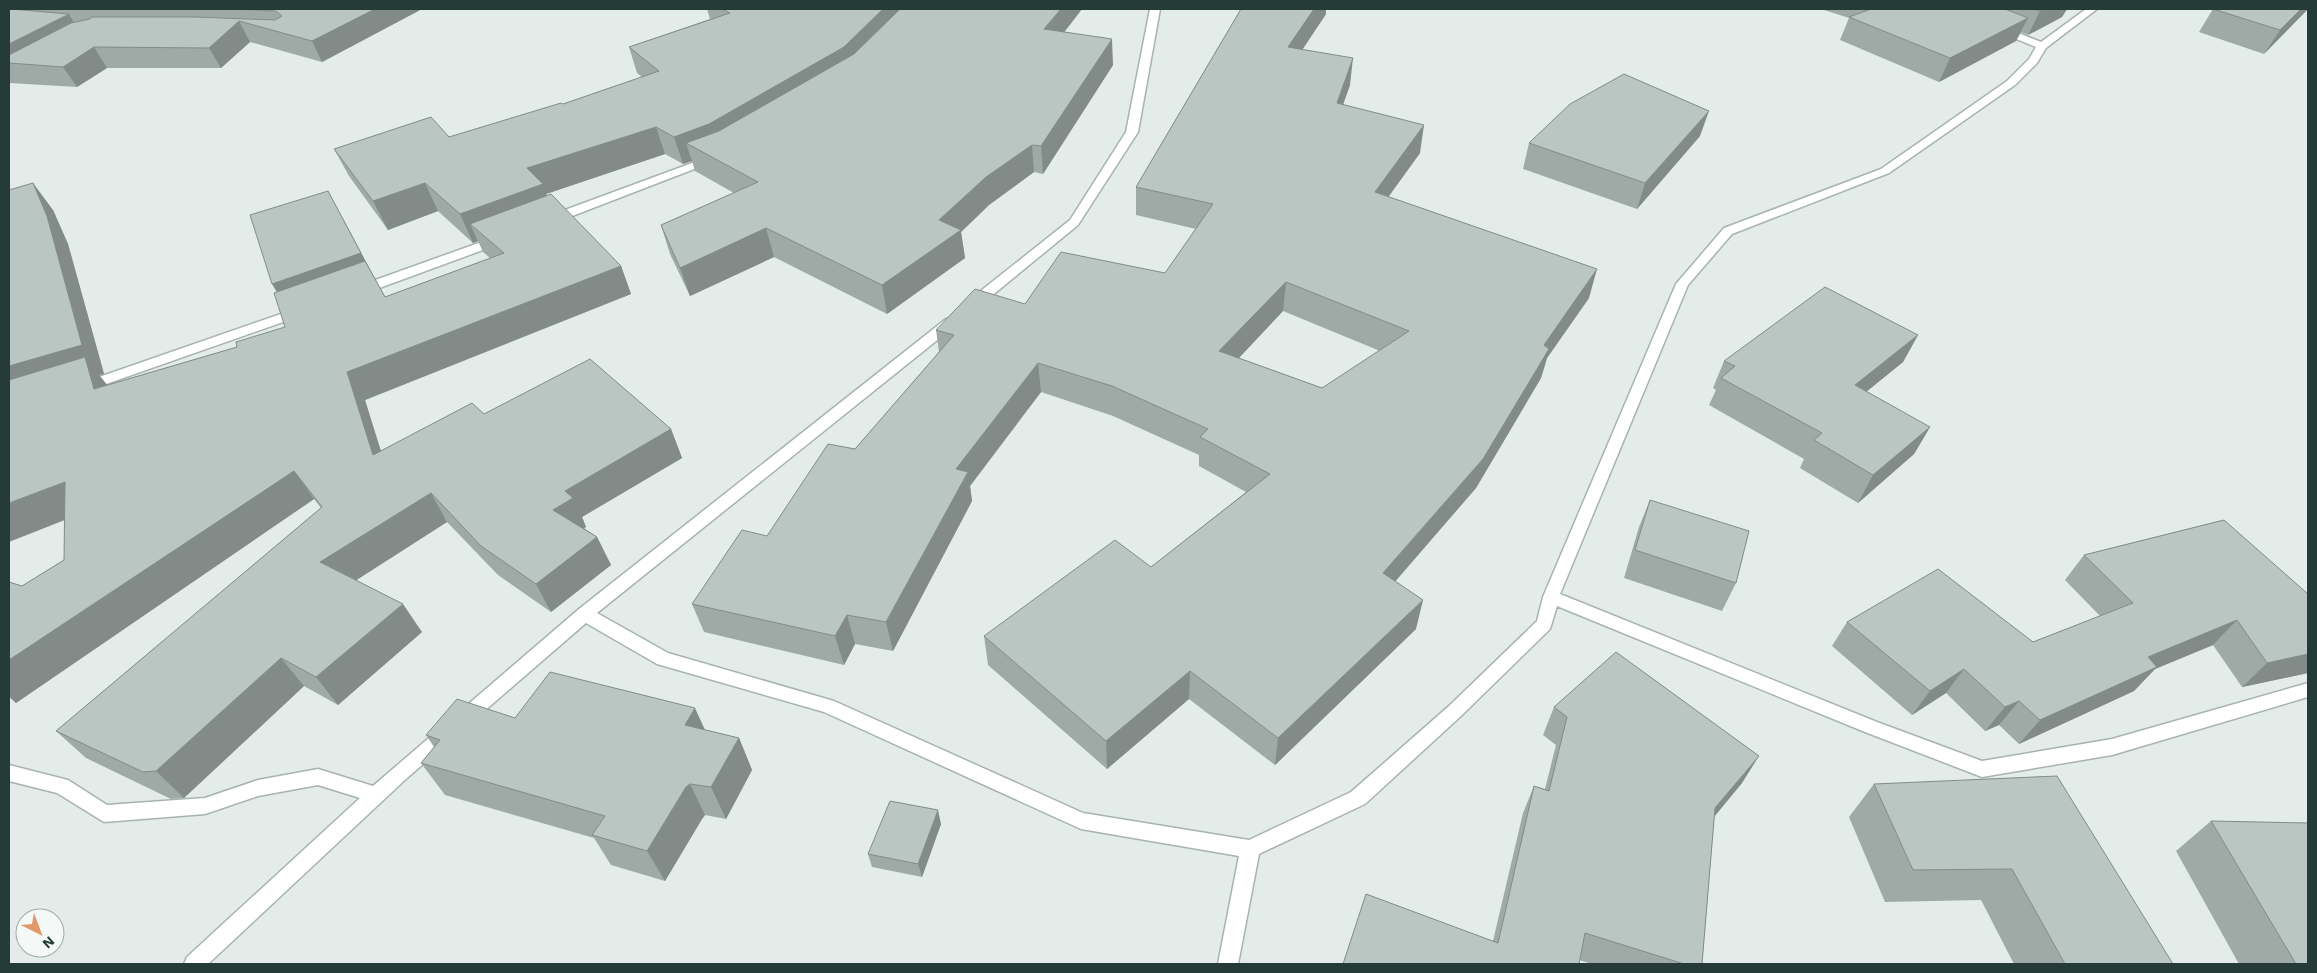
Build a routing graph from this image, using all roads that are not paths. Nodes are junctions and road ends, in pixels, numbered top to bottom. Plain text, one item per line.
1 (1155, 9) edge
2 (2092, 9) edge
3 (1991, 26) edge
4 (2042, 46) junction
5 (722, 155) edge
6 (537, 225) edge
7 (510, 235) edge
8 (342, 296) edge
9 (314, 306) edge
10 (72, 390) edge
11 (1551, 597) junction
12 (586, 614) junction
13 (2308, 690) edge
14 (9, 773) edge
15 (376, 795) junction
16 (1250, 849) junction
17 (194, 964) edge
18 (1228, 964) edge

1 - 12 street
2 - 4 street
3 - 4 street
4 - 11 street
5 - 6 street
7 - 8 street
9 - 10 street
11 - 13 street
11 - 16 street
12 - 15 street
12 - 16 street
14 - 15 street
15 - 17 street
16 - 18 street

